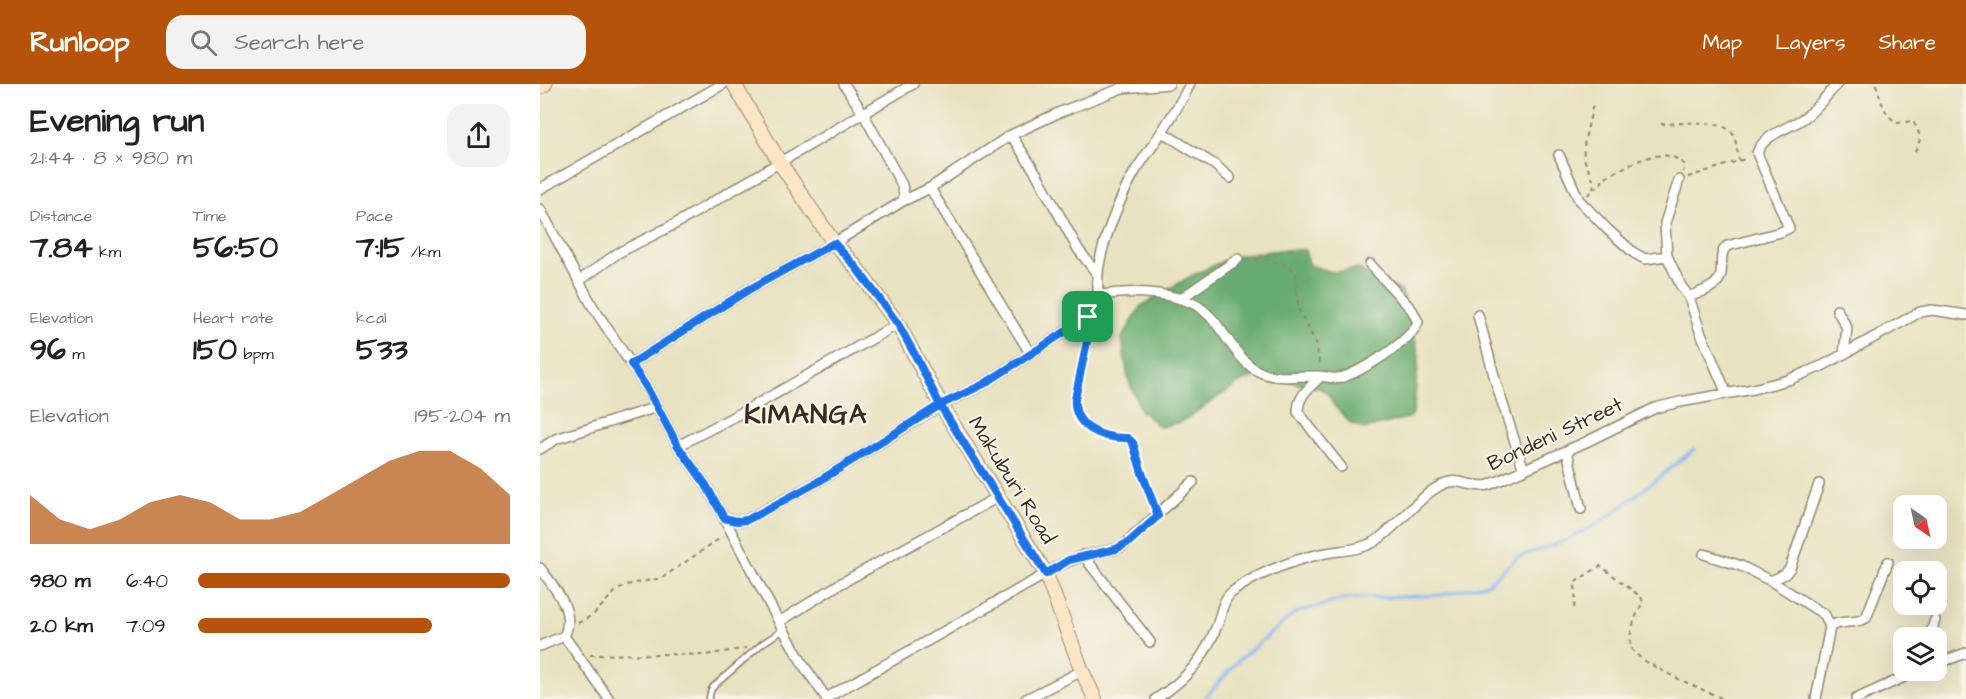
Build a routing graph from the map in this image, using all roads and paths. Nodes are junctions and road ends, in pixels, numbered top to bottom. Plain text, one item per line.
1 (545, 84) edge
2 (723, 84) edge
3 (734, 84) edge
4 (844, 84) edge
5 (913, 84) edge
6 (1169, 84) edge
7 (1190, 84) edge
8 (1837, 84) edge
9 (1876, 84) edge
10 (540, 87) edge
11 (1595, 105) dead end
12 (863, 113) junction
13 (1661, 124) dead end
14 (1162, 132) junction
15 (1011, 135) junction
16 (1757, 153) junction
17 (1559, 155) dead end
18 (1913, 155) dead end
19 (1739, 161) junction
20 (780, 163) junction
21 (1230, 178) dead end
22 (1679, 180) junction
23 (930, 188) junction
24 (540, 189) edge
25 (1593, 189) junction
26 (903, 201) junction
27 (1586, 207) junction
28 (540, 208) edge
29 (834, 243) junction
30 (1667, 256) junction
31 (1238, 259) joint
32 (1370, 264) dead end
33 (1098, 275) junction
34 (579, 282) junction
35 (1099, 295) junction
36 (1689, 297) junction
37 (1180, 299) junction
38 (1837, 310) dead end
39 (1478, 315) dead end
40 (1966, 315) edge
41 (1088, 317) junction
42 (898, 324) junction
43 (1030, 353) junction
44 (1844, 354) junction
45 (631, 364) junction
46 (1321, 376) junction
47 (1727, 394) junction
48 (940, 405) junction
49 (657, 407) junction
50 (678, 446) junction
51 (540, 449) edge
52 (1567, 451) junction
53 (1341, 467) dead end
54 (1524, 470) junction
55 (1193, 482) dead end
56 (1819, 484) dead end
57 (998, 497) junction
58 (1581, 509) dead end
59 (1158, 516) junction
60 (724, 518) junction
61 (730, 532) junction
62 (1704, 554) dead end
63 (1083, 555) junction
64 (1888, 562) dead end
65 (540, 568) edge
66 (1046, 574) junction
67 (1771, 581) junction
68 (1574, 608) dead end
69 (1935, 620) dead end
70 (781, 626) junction
71 (1830, 627) junction
72 (1933, 627) edge
73 (565, 632) junction
74 (1150, 642) dead end
75 (763, 643) junction
76 (540, 646) edge
77 (1966, 653) edge
78 (579, 655) junction
79 (1947, 660) edge
80 (1082, 671) junction
81 (1896, 681) edge
82 (609, 699) edge
83 (709, 699) edge
84 (826, 699) edge
85 (1026, 699) edge
86 (1095, 699) edge
87 (1156, 699) edge
88 (1724, 699) edge
89 (1816, 699) edge
90 (1856, 699) edge

1 - 10 street
2 - 24 street
3 - 20 street, Makuburi Road
4 - 12 street
5 - 12 street
6 - 15 street
7 - 14 street
8 - 16 street
9 - 18 path
11 - 25 path
12 - 20 street
12 - 26 street
13 - 19 path
14 - 21 street
14 - 33 street
15 - 23 street
15 - 33 street
16 - 19 path
16 - 36 street
17 - 27 street
19 - 22 path
20 - 29 street, Makuburi Road
20 - 34 street
22 - 25 path
22 - 30 street
23 - 26 street
23 - 43 street
25 - 27 path
26 - 29 street
27 - 30 street
28 - 34 street
29 - 42 street, Makuburi Road
29 - 45 street
30 - 36 street
31 - 37 street
31 - 46 path
32 - 46 street
33 - 35 street
34 - 45 street
35 - 37 street
35 - 41 street
36 - 47 street
37 - 46 street
38 - 44 street
39 - 54 street
40 - 44 street, Bondeni Street
41 - 43 street
41 - 59 path
42 - 48 street, Makuburi Road
42 - 50 street
43 - 48 street
44 - 47 street, Bondeni Street
45 - 49 street
46 - 53 street
47 - 52 street, Bondeni Street
48 - 57 street, Makuburi Road
48 - 60 street
49 - 50 street
49 - 51 street
50 - 60 street
52 - 54 street, Bondeni Street
52 - 58 street
54 - 87 street, Bondeni Street
55 - 59 street
56 - 67 street
57 - 66 street, Makuburi Road
57 - 70 street
59 - 63 street
60 - 61 street
61 - 70 street
61 - 73 path
62 - 67 street
63 - 66 street
63 - 74 street
64 - 71 street
65 - 73 street
66 - 80 street, Makuburi Road
66 - 84 street
67 - 71 street
68 - 88 path
69 - 72 street
70 - 75 lane
70 - 84 street
71 - 89 street
73 - 76 street
73 - 78 street
75 - 78 path
75 - 83 lane
77 - 79 street
78 - 82 street
80 - 85 street
80 - 86 street, Makuburi Road
81 - 90 street

